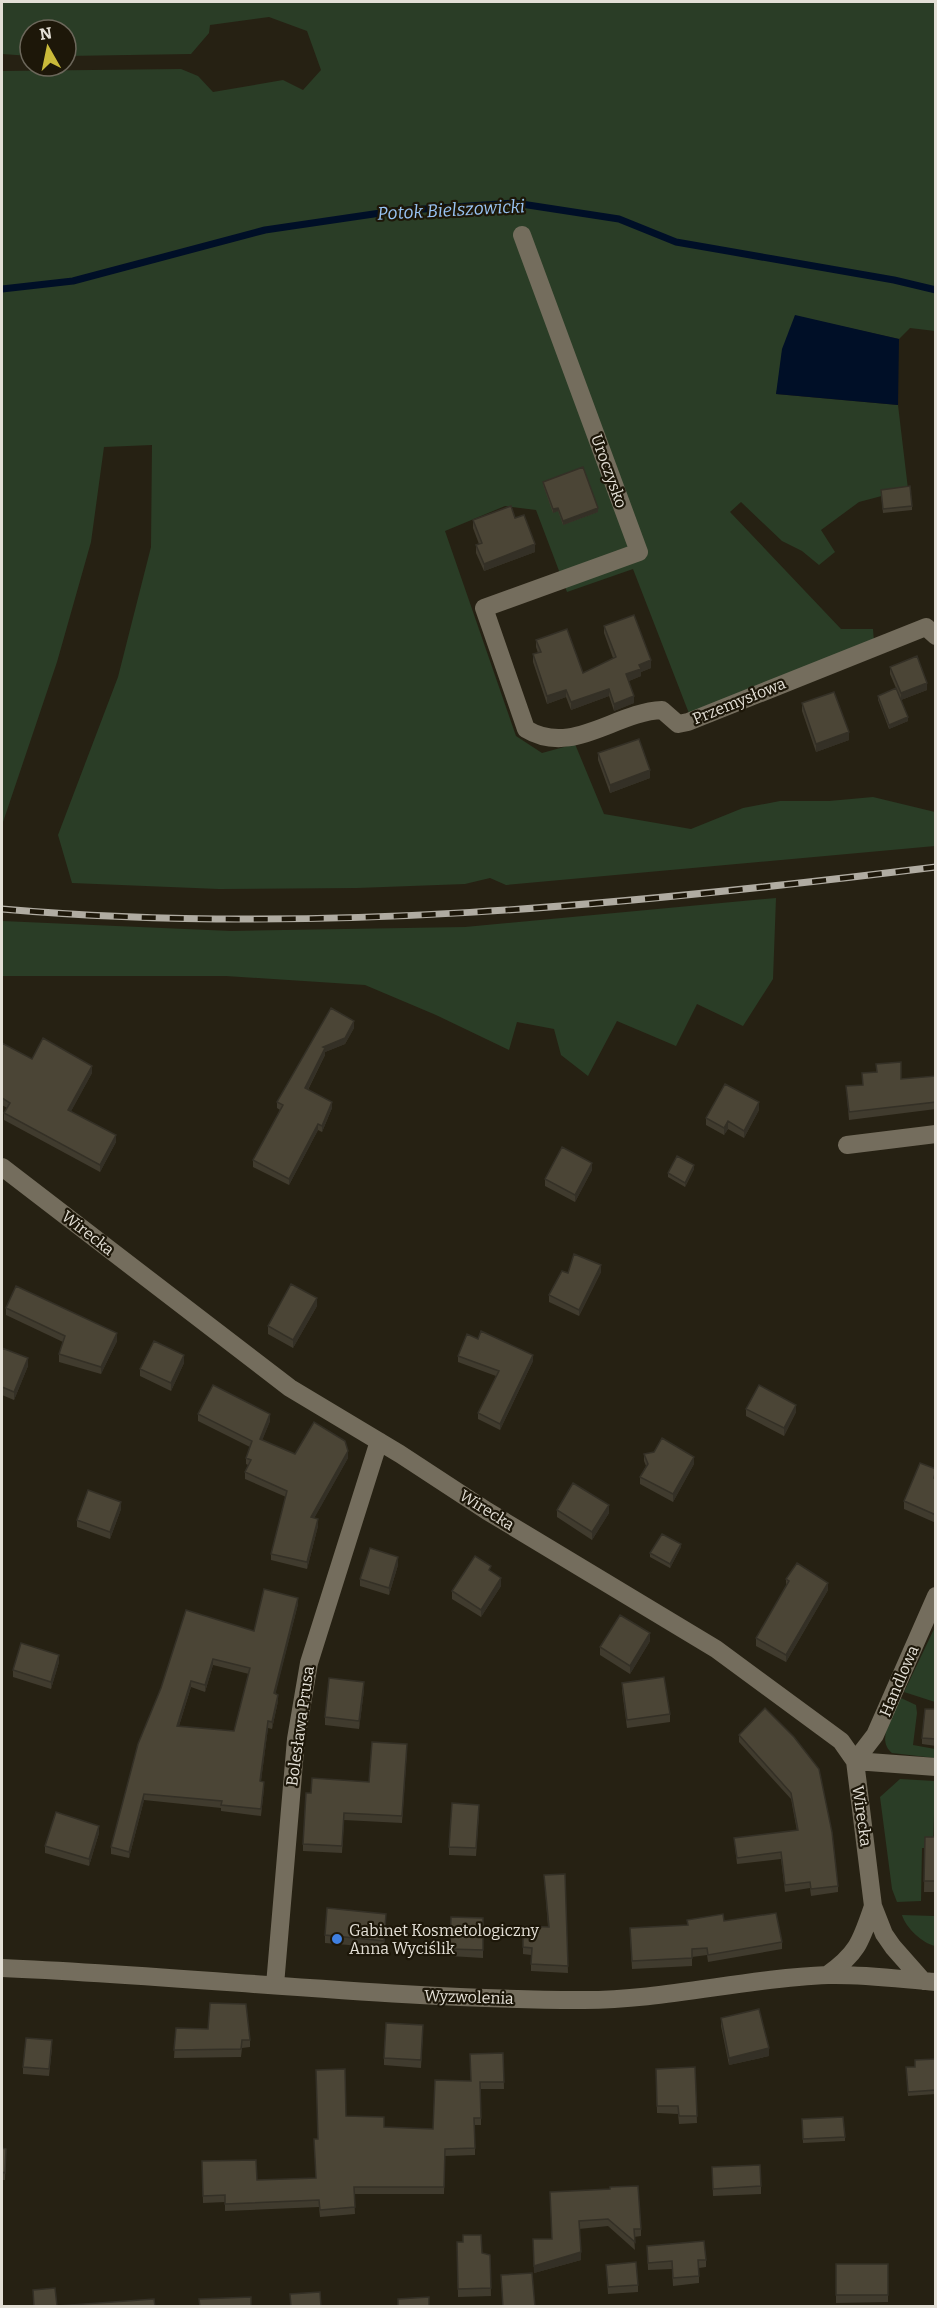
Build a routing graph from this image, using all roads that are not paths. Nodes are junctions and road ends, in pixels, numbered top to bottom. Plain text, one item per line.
1 (522, 235) dead end
2 (484, 608) joint
3 (936, 636) edge
4 (936, 1134) edge
5 (847, 1145) dead end
6 (2, 1167) edge
7 (379, 1442) junction
8 (936, 1596) edge
9 (855, 1761) junction
10 (936, 1767) edge
11 (873, 1906) junction
12 (2, 1968) edge
13 (828, 1976) junction
14 (929, 1981) edge
15 (275, 1985) junction

1 - 2 street, Uroczysko
2 - 3 street, Przemysłowa
4 - 5 street
6 - 7 street, Wirecka
7 - 9 street, Wirecka
7 - 15 street, Bolesława Prusa
8 - 9 street, Handlowa
9 - 10 street
9 - 11 street, Wirecka
11 - 13 street, Wirecka
11 - 14 street, Wirecka
12 - 15 street, Wyzwolenia
13 - 14 street, Wyzwolenia
13 - 15 street, Wyzwolenia

